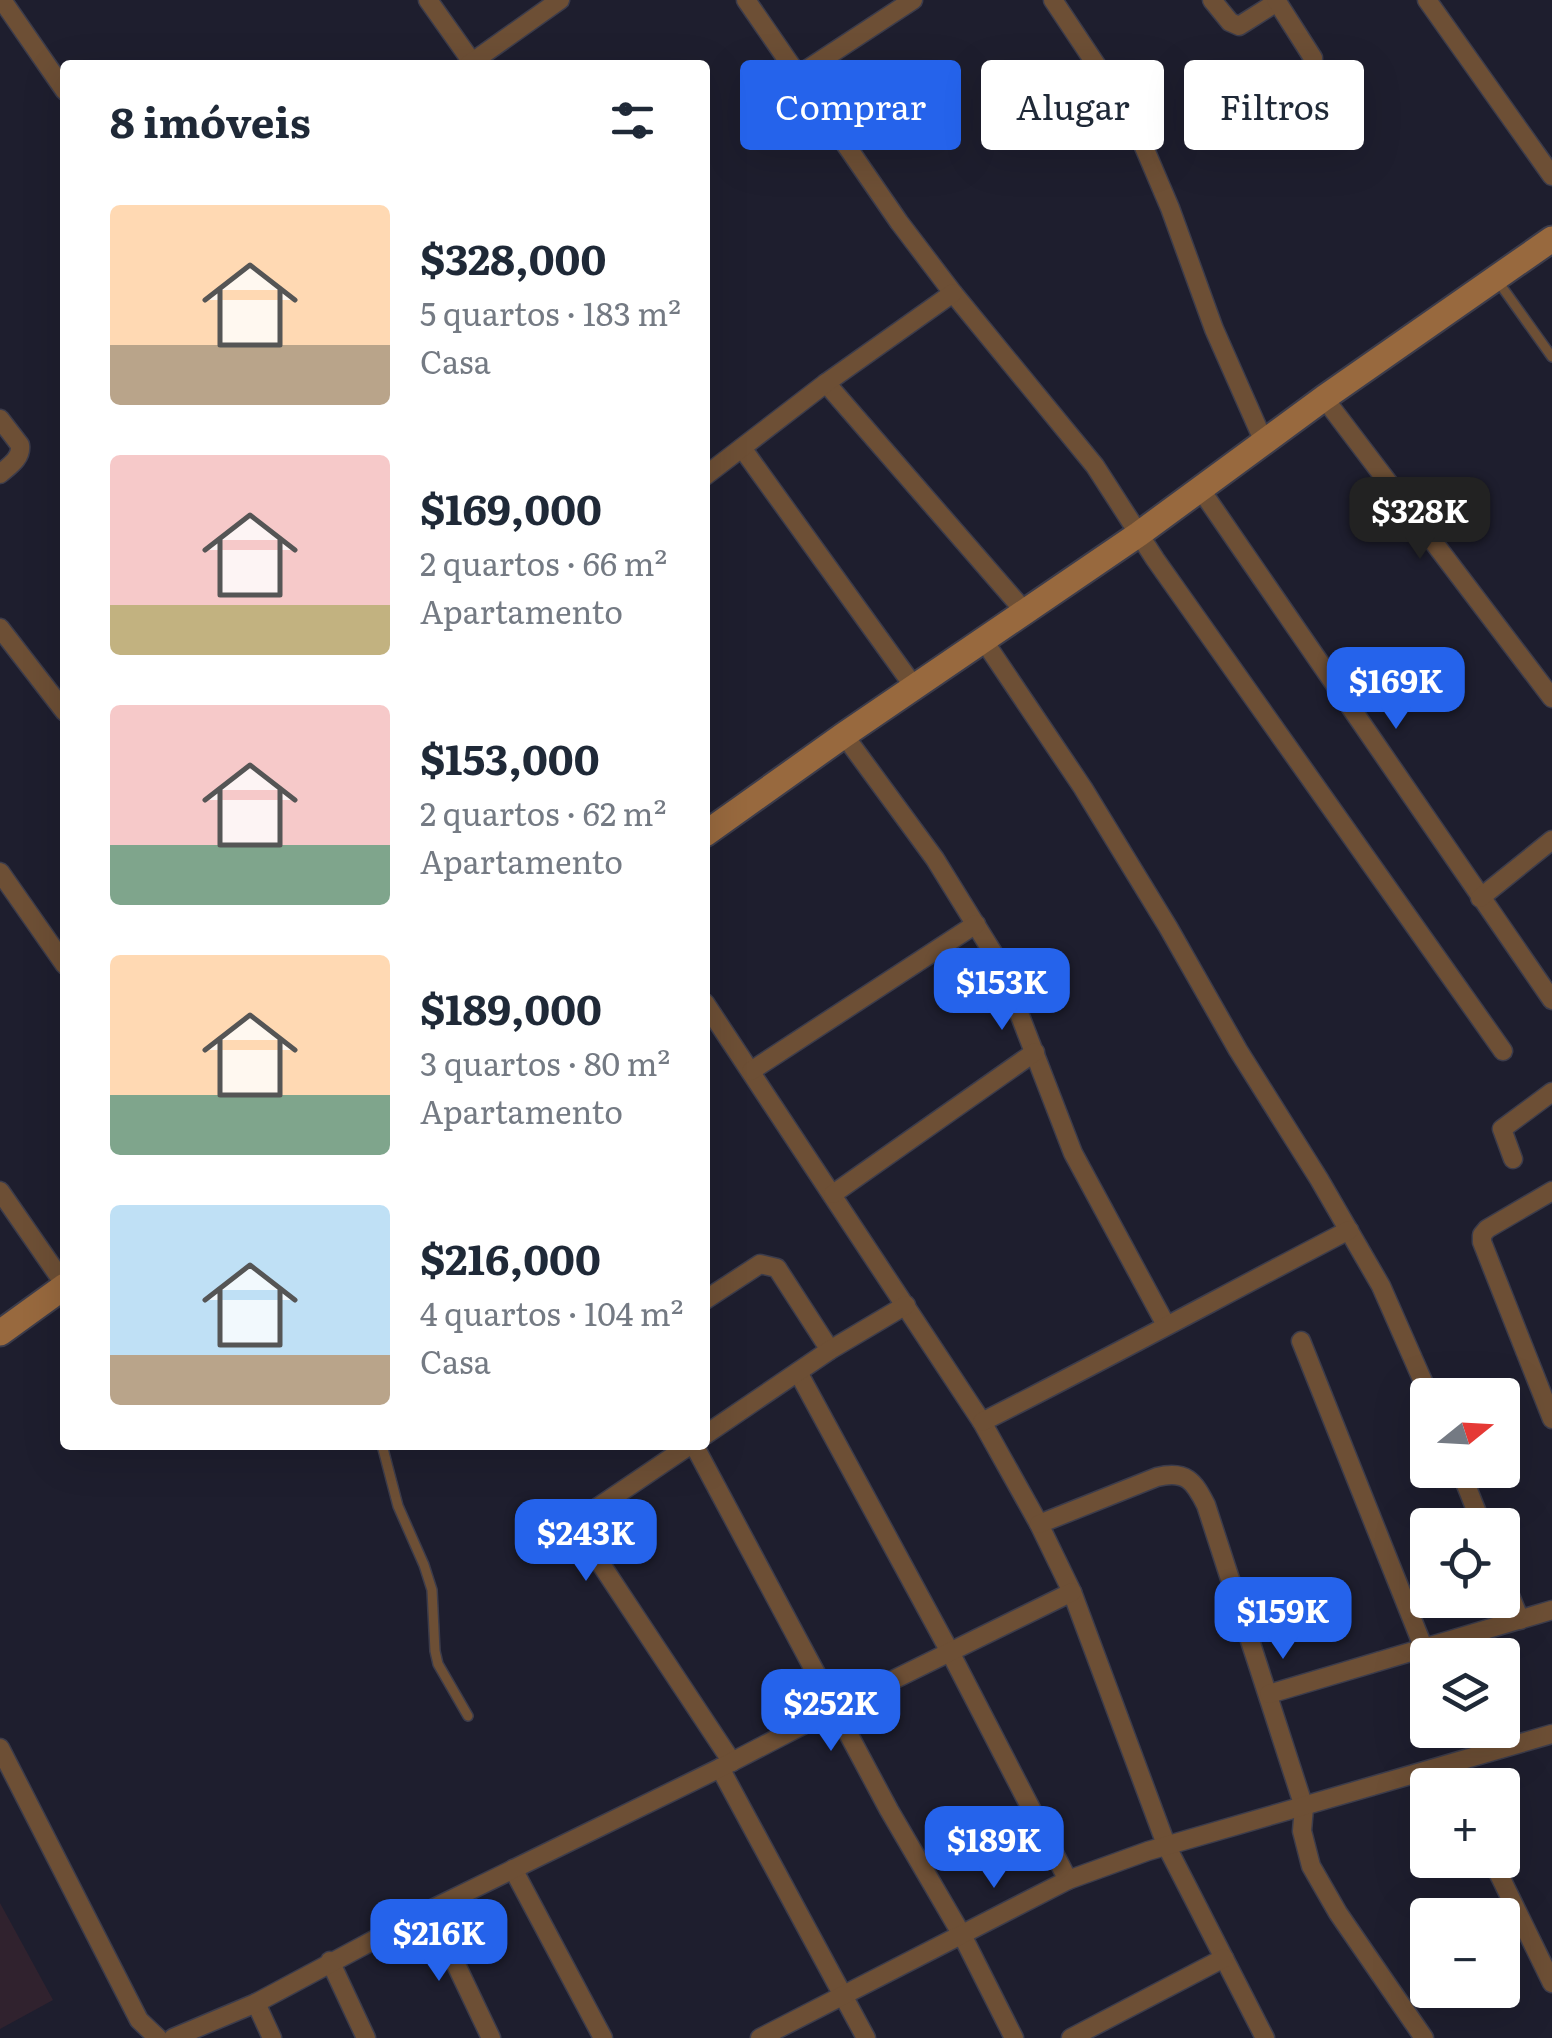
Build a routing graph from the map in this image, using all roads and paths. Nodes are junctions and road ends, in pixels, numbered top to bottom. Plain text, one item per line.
1 (2, 0) edge
2 (428, 0) edge
3 (560, 0) edge
4 (746, 0) edge
5 (913, 0) edge
6 (1053, 0) edge
7 (1212, 0) edge
8 (1427, 0) edge
9 (1276, 1) edge
10 (1313, 58) dead end
11 (467, 60) edge
12 (476, 60) edge
13 (786, 60) edge
14 (821, 60) edge
15 (60, 84) edge
16 (849, 150) edge
17 (1552, 176) edge
18 (1552, 239) edge
19 (1495, 278) junction
20 (953, 293) junction
21 (1552, 357) edge
22 (826, 382) junction
23 (1324, 398) junction
24 (0, 419) edge
25 (1264, 442) junction
26 (742, 448) junction
27 (710, 472) edge
28 (0, 474) edge
29 (1201, 490) junction
30 (1140, 534) junction
31 (1026, 614) junction
32 (0, 628) edge
33 (984, 641) junction
34 (914, 688) junction
35 (1552, 698) edge
36 (60, 706) edge
37 (844, 735) junction
38 (710, 830) edge
39 (1552, 840) edge
40 (0, 872) edge
41 (1480, 898) junction
42 (976, 924) junction
43 (60, 958) edge
44 (1552, 1000) edge
45 (710, 1010) edge
46 (1503, 1051) dead end
47 (1035, 1052) junction
48 (751, 1071) junction
49 (1552, 1092) edge
50 (1513, 1158) dead end
51 (0, 1191) edge
52 (1552, 1191) edge
53 (833, 1194) junction
54 (1349, 1230) junction
55 (60, 1278) edge
56 (60, 1289) edge
57 (710, 1297) edge
58 (906, 1305) junction
59 (1166, 1325) junction
60 (0, 1333) edge
61 (1301, 1341) dead end
62 (830, 1350) junction
63 (798, 1372) junction
64 (1422, 1378) edge
65 (1552, 1418) edge
66 (982, 1422) junction
67 (710, 1431) edge
68 (383, 1450) edge
69 (684, 1450) edge
70 (695, 1450) edge
71 (1039, 1524) junction
72 (1072, 1592) junction
73 (1552, 1610) edge
74 (1520, 1620) joint
75 (1420, 1638) edge
76 (1460, 1638) edge
77 (950, 1652) junction
78 (1410, 1653) edge
79 (1268, 1694) junction
80 (834, 1710) junction
81 (468, 1716) dead end
82 (1552, 1734) edge
83 (0, 1748) edge
84 (1448, 1765) junction
85 (726, 1766) junction
86 (1449, 1768) edge
87 (1304, 1807) junction
88 (1167, 1847) junction
89 (513, 1870) junction
90 (1501, 1878) edge
91 (1068, 1880) junction
92 (430, 1910) junction
93 (962, 1935) junction
94 (1224, 1958) junction
95 (330, 1961) junction
96 (1552, 1983) edge
97 (842, 1994) junction
98 (256, 2003) junction
99 (138, 2020) junction
100 (131, 2038) edge
101 (158, 2038) edge
102 (173, 2038) edge
103 (272, 2038) edge
104 (366, 2038) edge
105 (490, 2038) edge
106 (603, 2038) edge
107 (760, 2038) edge
108 (866, 2038) edge
109 (1014, 2038) edge
110 (1071, 2038) edge
111 (1266, 2038) edge
112 (1424, 2038) edge

1 - 15 street
2 - 11 street
3 - 12 street
4 - 13 street
5 - 14 street
6 - 25 street
7 - 9 street
8 - 17 street
9 - 10 street
16 - 20 street
18 - 19 street
19 - 21 lane
19 - 23 street
20 - 22 street
20 - 30 street
22 - 26 street
22 - 31 street
23 - 25 street
23 - 35 street
24 - 28 street
25 - 29 street
26 - 27 street
26 - 34 street
29 - 30 street
29 - 41 street
30 - 31 street
30 - 46 street
31 - 33 street
32 - 36 street
33 - 34 street
33 - 54 street
34 - 37 street
37 - 38 street
37 - 42 street
39 - 41 street
40 - 43 street
41 - 44 street
42 - 47 street
42 - 48 street
45 - 48 street
47 - 53 street
47 - 59 street
48 - 53 street
49 - 50 street
51 - 55 street
52 - 65 street
53 - 58 street
54 - 59 street
54 - 64 street
56 - 60 street
57 - 62 street
58 - 62 street
58 - 66 street
59 - 66 street
61 - 75 street
62 - 63 street
63 - 67 street
63 - 77 street
66 - 71 street
68 - 81 lane
69 - 85 street
70 - 80 street
71 - 72 street
71 - 79 street
72 - 77 street
72 - 88 street
73 - 74 street
74 - 76 street
77 - 80 street
77 - 91 street
78 - 79 street
79 - 87 street
80 - 85 street
80 - 93 street
82 - 84 street
83 - 99 street
84 - 86 street
84 - 87 street
85 - 89 street
85 - 97 street
87 - 88 street
87 - 112 street
88 - 91 street
88 - 94 street
89 - 92 street
89 - 106 street
90 - 96 street
91 - 93 street
92 - 95 street
92 - 105 street
93 - 97 street
93 - 109 street
94 - 110 street
94 - 111 street
95 - 98 street
95 - 104 street
97 - 107 street
97 - 108 street
98 - 102 street
98 - 103 street
99 - 100 street
99 - 101 street

